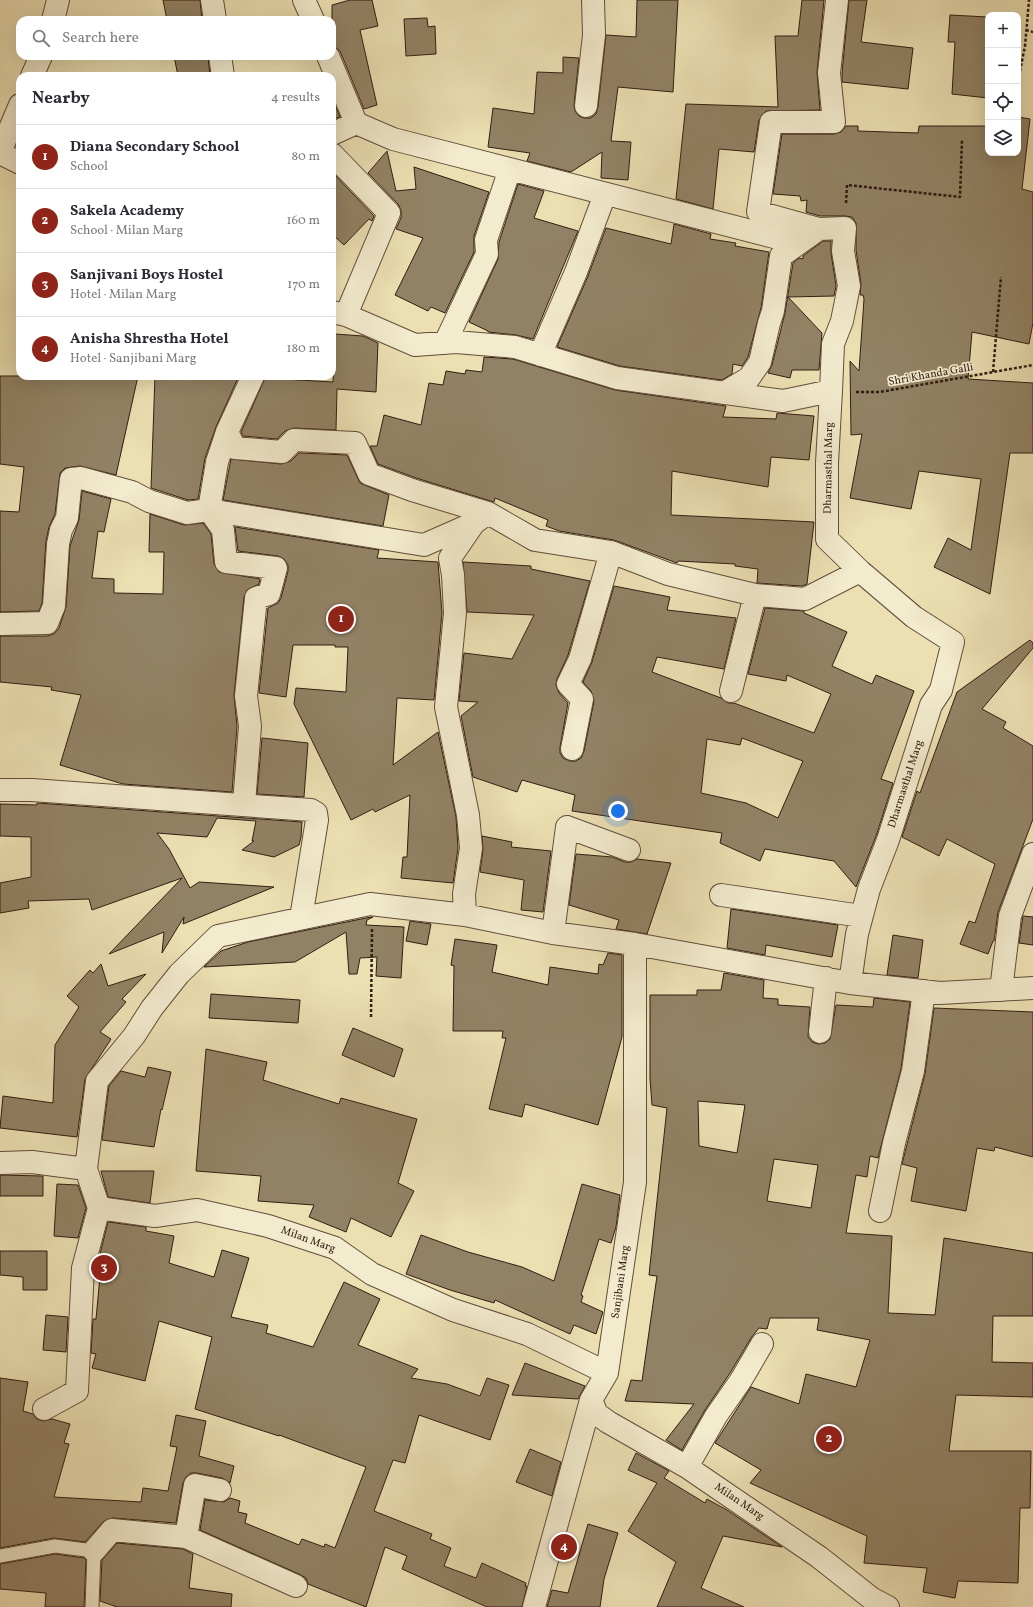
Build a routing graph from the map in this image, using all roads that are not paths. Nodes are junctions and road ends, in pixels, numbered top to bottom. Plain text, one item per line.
1 (58, 0) edge
2 (212, 0) edge
3 (304, 0) edge
4 (593, 0) edge
5 (837, 0) edge
6 (54, 16) edge
7 (214, 16) edge
8 (311, 16) edge
9 (39, 60) edge
10 (221, 60) edge
11 (330, 60) edge
12 (34, 72) edge
13 (222, 72) edge
14 (335, 72) edge
15 (336, 75) edge
16 (586, 106) dead end
17 (16, 114) edge
18 (356, 123) junction
19 (336, 132) edge
20 (0, 152) edge
21 (336, 158) edge
22 (16, 161) edge
23 (510, 169) junction
24 (605, 194) junction
25 (819, 229) junction
26 (339, 313) edge
27 (445, 343) junction
28 (540, 354) junction
29 (251, 380) edge
30 (831, 391) junction
31 (724, 393) junction
32 (227, 432) junction
33 (210, 510) junction
34 (481, 518) junction
35 (611, 552) junction
36 (860, 571) junction
37 (755, 595) junction
38 (0, 624) edge
39 (731, 691) dead end
40 (572, 748) dead end
41 (0, 790) edge
42 (244, 804) junction
43 (629, 850) dead end
44 (1033, 854) edge
45 (721, 895) dead end
46 (465, 915) junction
47 (861, 916) junction
48 (301, 918) junction
49 (553, 933) junction
50 (635, 944) junction
51 (826, 978) junction
52 (850, 983) junction
53 (1033, 988) edge
54 (1001, 990) junction
55 (924, 991) junction
56 (820, 1032) dead end
57 (0, 1162) edge
58 (86, 1169) junction
59 (98, 1208) junction
60 (880, 1211) dead end
61 (762, 1344) dead end
62 (607, 1373) junction
63 (591, 1400) junction
64 (44, 1409) dead end
65 (687, 1467) junction
66 (220, 1490) dead end
67 (186, 1537) junction
68 (94, 1551) junction
69 (0, 1556) edge
70 (296, 1586) dead end
71 (92, 1607) edge
72 (534, 1607) edge
73 (888, 1607) edge

1 - 6 street
2 - 7 street
3 - 8 street
4 - 16 street
5 - 25 street
9 - 12 street
10 - 13 street
11 - 14 street
15 - 18 street
17 - 20 street
18 - 19 street
18 - 23 street
20 - 22 street
21 - 26 street
23 - 24 street
23 - 27 street
24 - 25 street
24 - 28 street
25 - 30 street, Dharmasthal Marg
25 - 31 street
26 - 27 street
27 - 28 street
28 - 31 street
29 - 32 street
30 - 31 street
30 - 36 street, Dharmasthal Marg
32 - 33 street
32 - 34 street
33 - 34 street
33 - 38 street
33 - 42 street
34 - 35 street
34 - 46 street
35 - 37 street
35 - 40 street
36 - 37 street
36 - 47 street, Dharmasthal Marg
37 - 39 street
41 - 42 street
42 - 48 street
43 - 49 street
44 - 54 street
45 - 47 street
46 - 48 street
46 - 49 street
47 - 52 street, Dharmasthal Marg
48 - 58 street
49 - 50 street
50 - 51 street
50 - 62 street, Sanjibani Marg
51 - 52 street
51 - 56 street
52 - 55 street
53 - 54 street
54 - 55 street
55 - 60 street
57 - 58 street
58 - 59 street
59 - 62 street, Milan Marg
59 - 64 street
61 - 65 street
62 - 63 street, Sanjibani Marg
63 - 65 street, Milan Marg
63 - 72 street, Sanjibani Marg
65 - 73 street, Milan Marg
66 - 67 street
67 - 68 street
67 - 70 street
68 - 69 lane
68 - 71 lane

